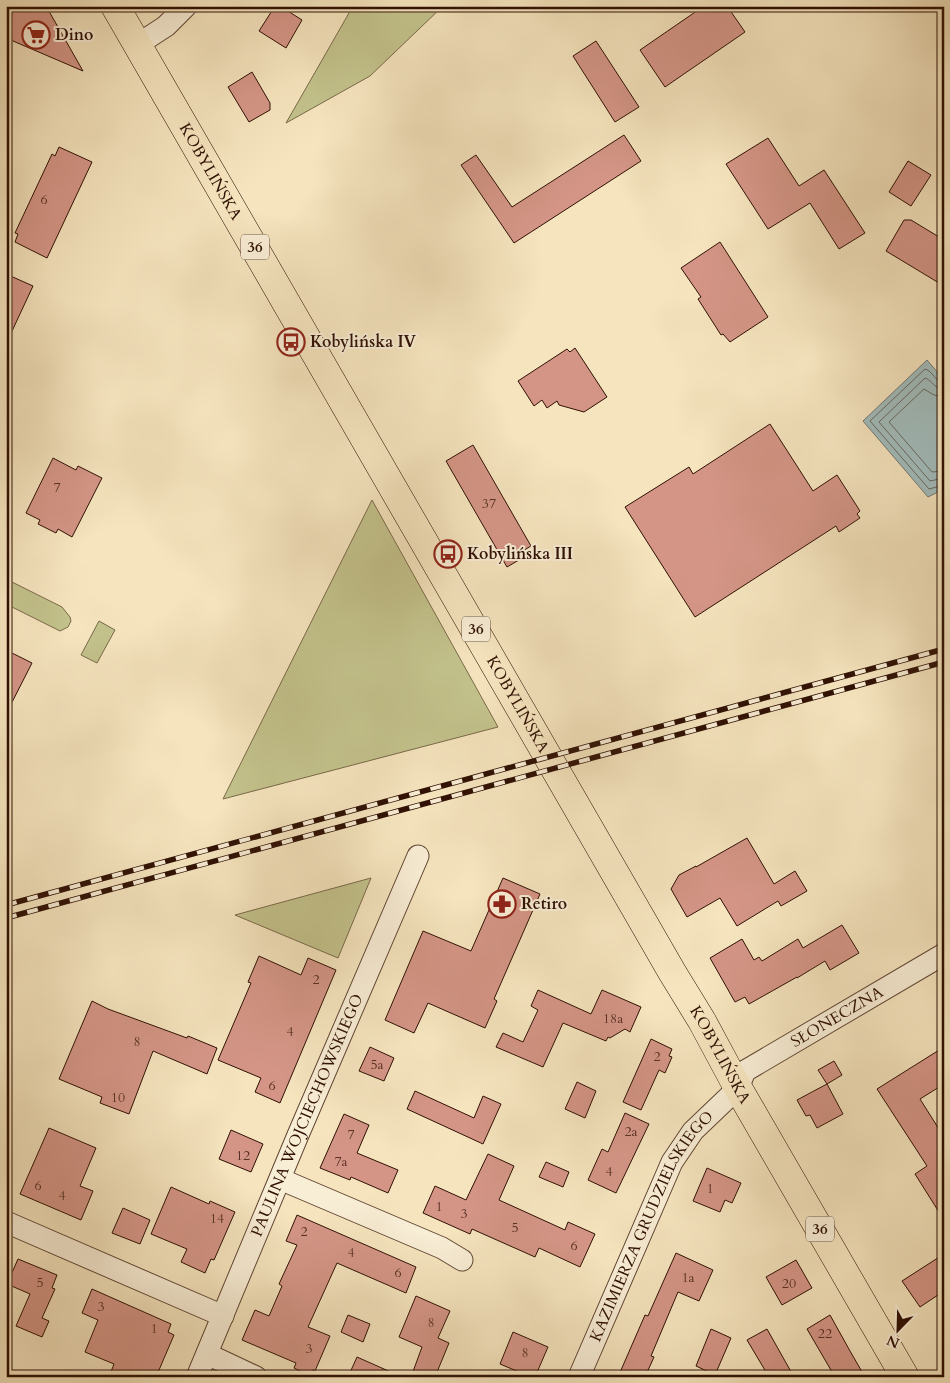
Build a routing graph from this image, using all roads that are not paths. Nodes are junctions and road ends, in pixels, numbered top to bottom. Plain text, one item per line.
1 (115, 6) edge
2 (186, 6) edge
3 (138, 45) junction
4 (418, 856) dead end
5 (944, 954) edge
6 (738, 1088) junction
7 (280, 1178) junction
8 (6, 1222) edge
9 (462, 1260) dead end
10 (223, 1316) junction
11 (207, 1354) junction
12 (197, 1377) edge
13 (256, 1377) edge
14 (580, 1377) edge
15 (905, 1377) edge

1 - 3 main road, KOBYLIŃSKA / 36
2 - 3 street
3 - 6 main road, KOBYLIŃSKA / 36
4 - 7 street, PAULINA WOJCIECHOWSKIEGO
5 - 6 street, SŁONECZNA
6 - 14 street, KAZIMIERZA GRUDZIELSKIEGO
6 - 15 main road, KOBYLIŃSKA / 36
7 - 9 street
7 - 10 street, PAULINA WOJCIECHOWSKIEGO
8 - 10 street
10 - 11 street, PAULINA WOJCIECHOWSKIEGO
11 - 12 street, PAULINA WOJCIECHOWSKIEGO
11 - 13 street

